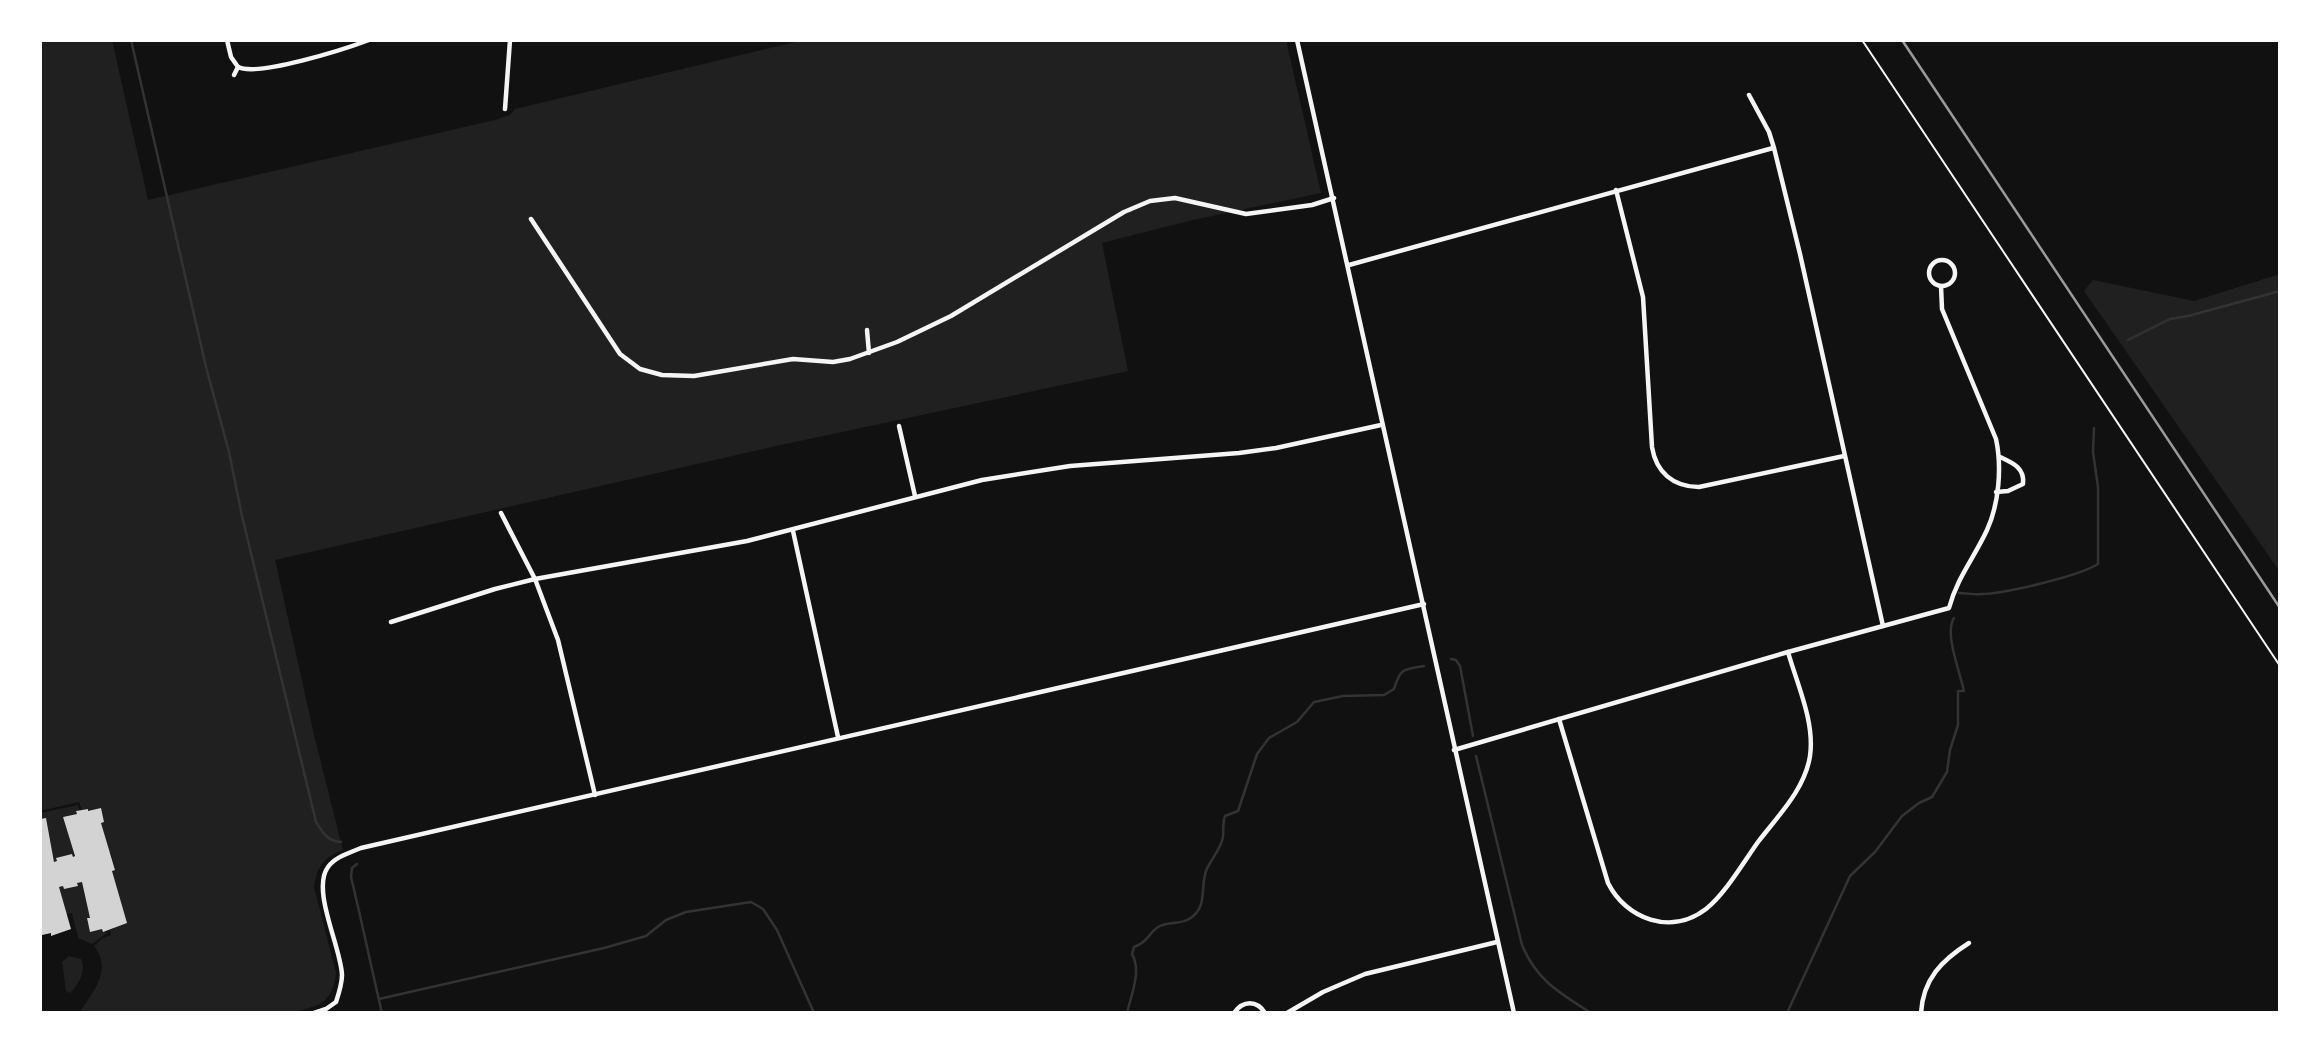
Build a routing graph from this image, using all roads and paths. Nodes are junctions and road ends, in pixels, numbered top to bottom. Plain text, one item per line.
1 (227, 40) edge
2 (369, 40) edge
3 (510, 40) edge
4 (1297, 40) edge
5 (1862, 40) edge
6 (238, 67) junction
7 (234, 75) dead end
8 (1749, 95) dead end
9 (505, 109) dead end
10 (1774, 148) junction
11 (1616, 190) junction
12 (1334, 198) junction
13 (531, 219) dead end
14 (1349, 265) junction
15 (1941, 286) junction
16 (867, 330) dead end
17 (869, 353) junction
18 (1381, 425) junction
19 (899, 426) dead end
20 (1844, 456) junction
21 (2000, 457) junction
22 (1996, 492) junction
23 (915, 496) junction
24 (501, 513) dead end
25 (793, 531) junction
26 (535, 579) junction
27 (1424, 604) junction
28 (391, 622) dead end
29 (1882, 626) junction
30 (1788, 652) junction
31 (2280, 666) edge
32 (1559, 719) junction
33 (838, 737) junction
34 (1454, 750) junction
35 (595, 795) junction
36 (1497, 942) junction
37 (1969, 943) dead end
38 (314, 1013) edge
39 (1234, 1013) edge
40 (1265, 1013) edge
41 (1287, 1013) edge
42 (1514, 1013) edge
43 (1922, 1013) edge

1 - 6 street
2 - 6 street
3 - 9 street
4 - 12 street
5 - 31 path
6 - 7 street
8 - 10 street
10 - 11 street
10 - 20 street
11 - 14 street
11 - 20 street
12 - 14 street
12 - 17 street
13 - 17 street
14 - 18 street
15 - 15 street
15 - 21 street
16 - 17 street
18 - 23 street
18 - 27 street
19 - 23 street
20 - 29 street
21 - 22 street
21 - 22 street
22 - 29 street
23 - 25 street
24 - 26 street
25 - 26 street
25 - 33 street
26 - 28 street
26 - 35 street
27 - 33 street
27 - 34 street
29 - 30 street
30 - 32 street
30 - 32 street
32 - 34 street
33 - 35 street
34 - 36 street
35 - 38 street
36 - 41 street
36 - 42 street
37 - 43 street
39 - 40 street

